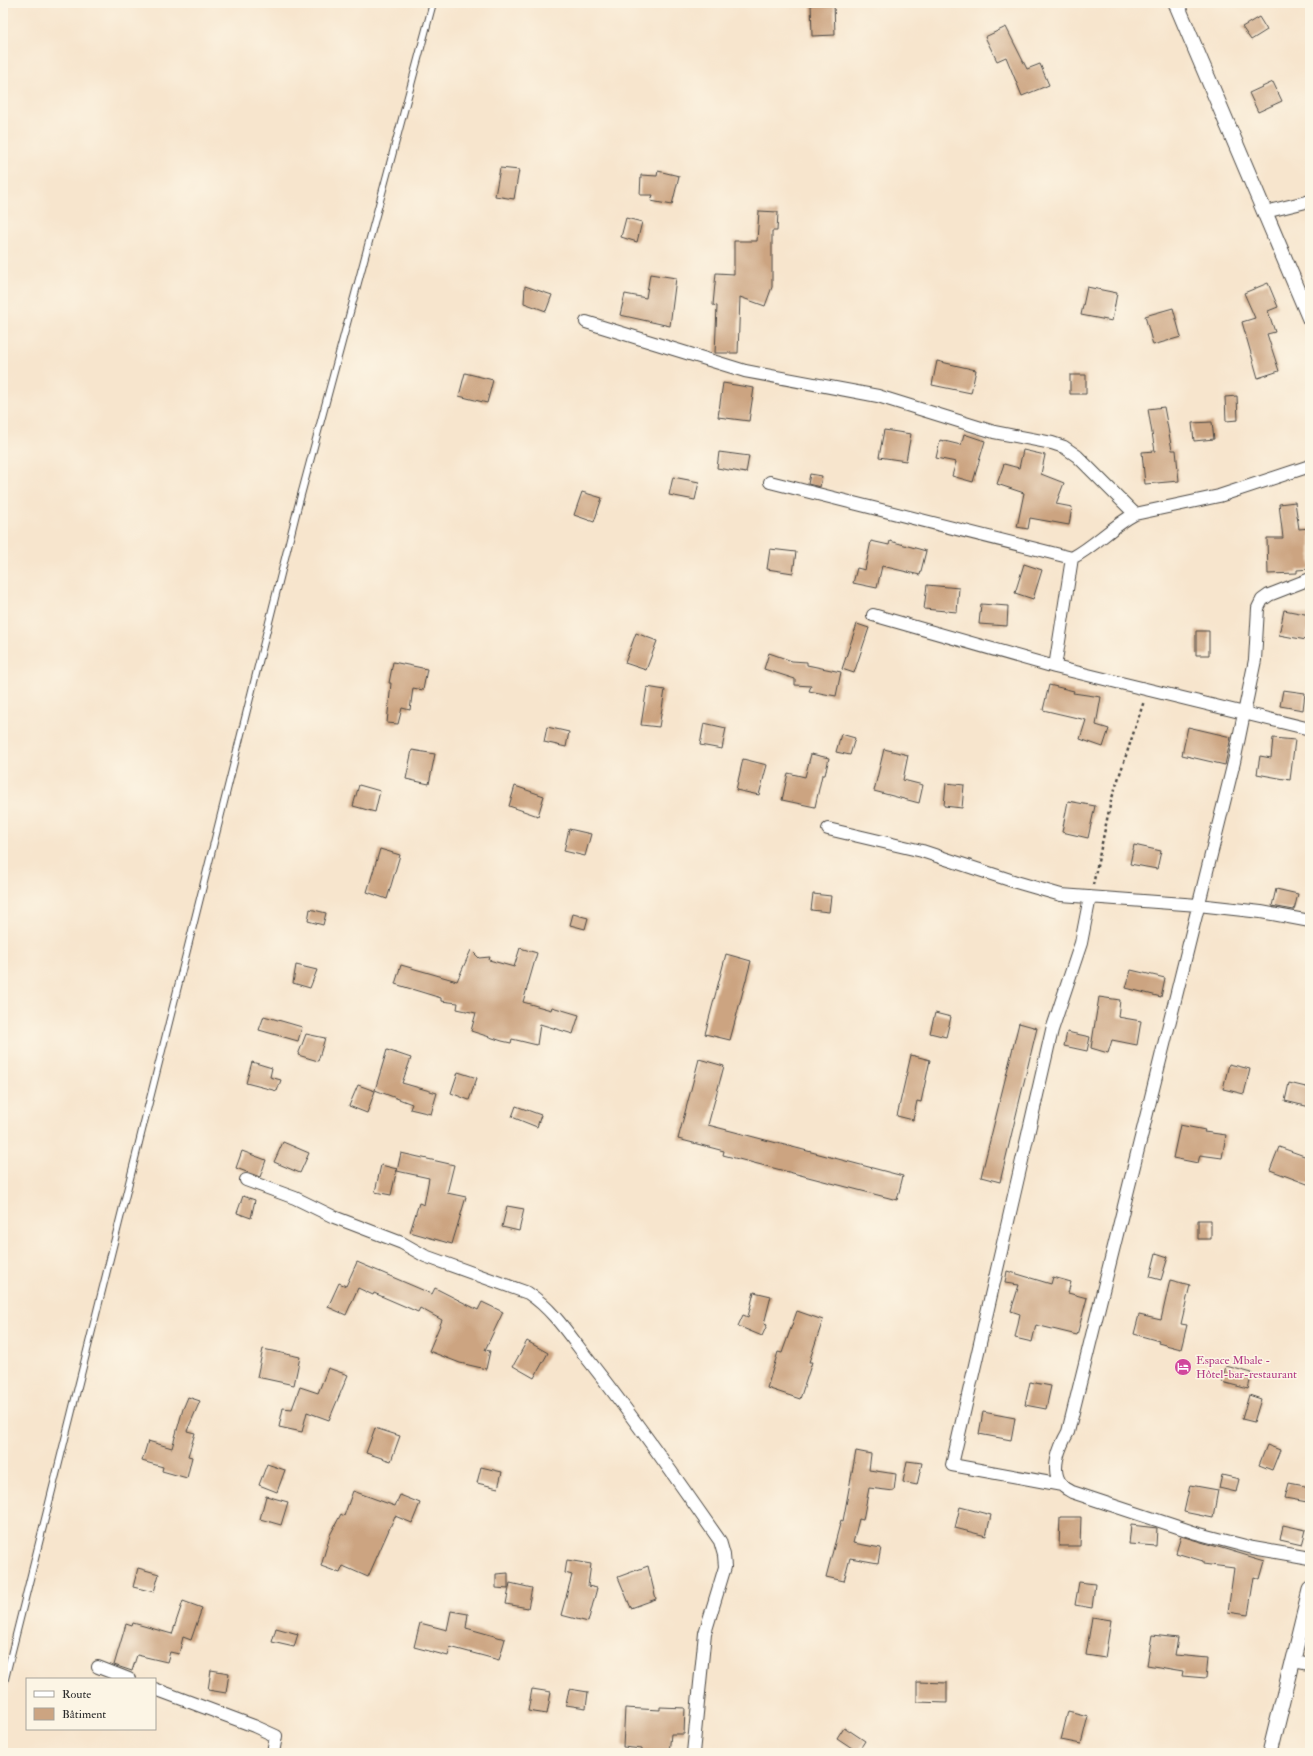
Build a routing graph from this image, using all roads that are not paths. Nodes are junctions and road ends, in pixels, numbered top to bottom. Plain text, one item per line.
1 (433, 3) edge
2 (1176, 3) edge
3 (1310, 201) edge
4 (1265, 212) junction
5 (1310, 319) edge
6 (586, 322) dead end
7 (1310, 466) edge
8 (770, 482) dead end
9 (1135, 514) junction
10 (1072, 558) junction
11 (1310, 579) edge
12 (873, 615) dead end
13 (1055, 667) junction
14 (1245, 712) junction
15 (1310, 729) edge
16 (828, 828) dead end
17 (1090, 897) junction
18 (1198, 906) junction
19 (1310, 921) edge
20 (246, 1180) dead end
21 (1062, 1485) junction
22 (1310, 1558) edge
23 (1310, 1590) edge
24 (1293, 1661) junction
25 (1310, 1664) edge
26 (98, 1667) dead end
27 (126, 1678) edge
28 (3, 1687) edge
29 (156, 1689) edge
30 (273, 1753) edge
31 (692, 1753) edge
32 (1270, 1753) edge

1 - 28 lane
2 - 4 street
3 - 4 street
4 - 5 street
6 - 9 street
7 - 9 street
8 - 10 street
9 - 10 street
10 - 13 street
11 - 14 street
12 - 13 street
13 - 14 street
14 - 15 street
14 - 18 street
16 - 17 street
17 - 18 street
17 - 21 street
18 - 19 street
18 - 21 street
20 - 31 street
21 - 22 street
23 - 24 street
24 - 25 street
24 - 32 street
26 - 27 street
29 - 30 street

